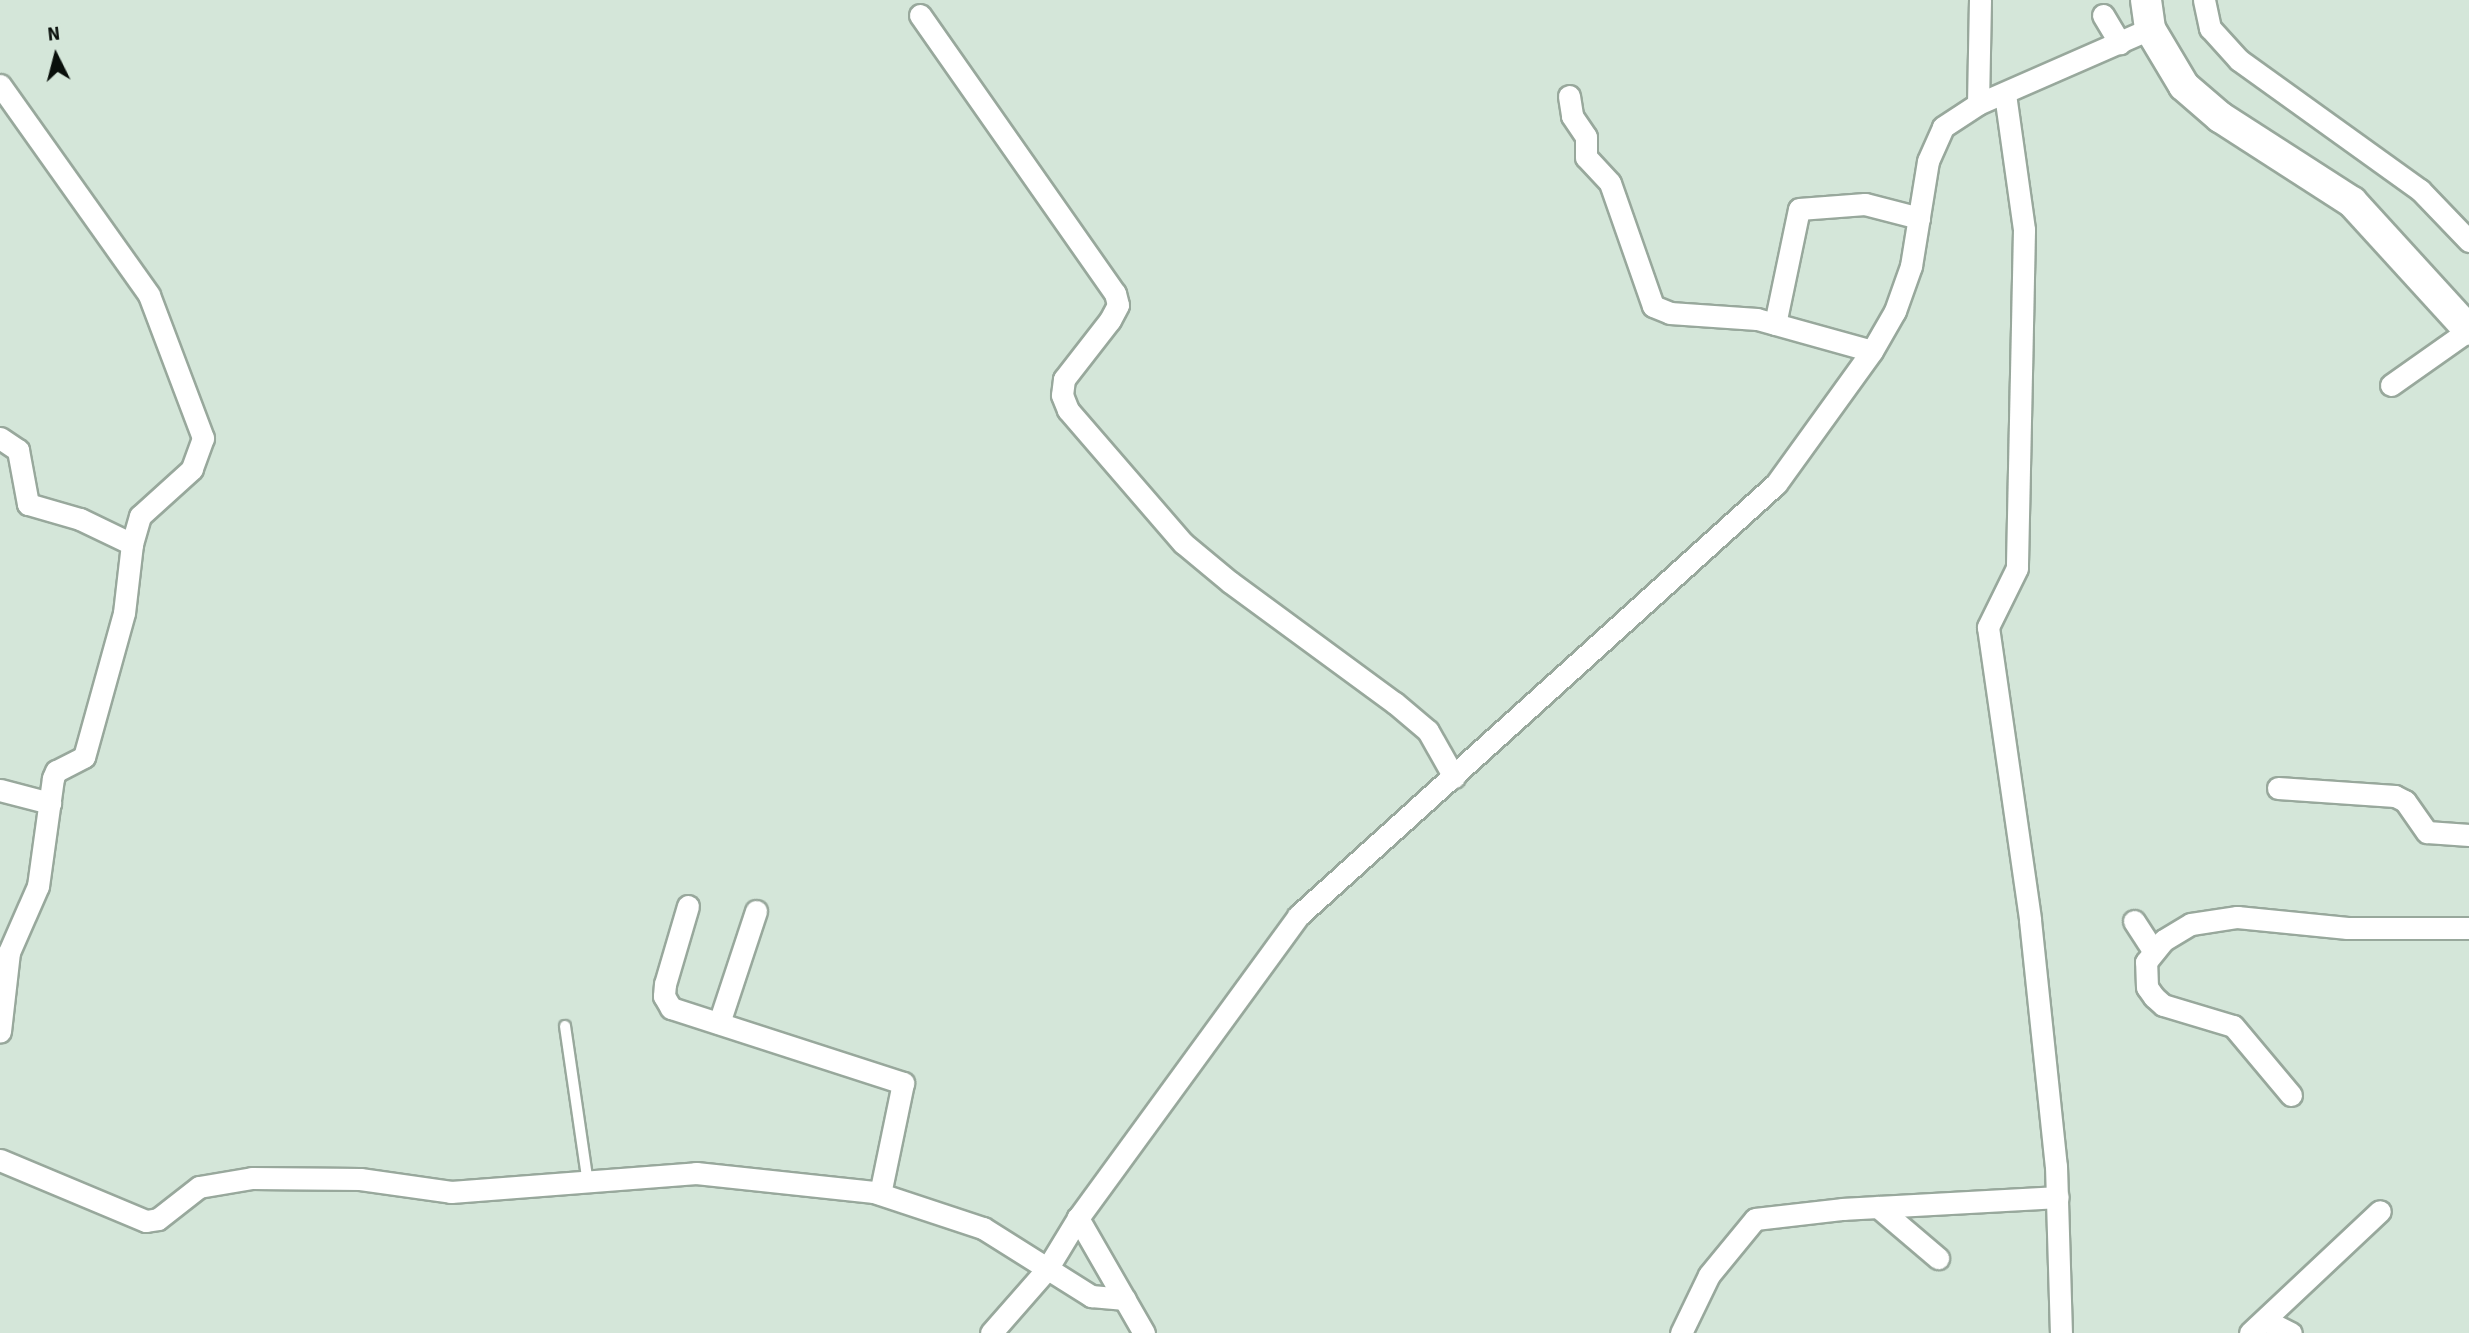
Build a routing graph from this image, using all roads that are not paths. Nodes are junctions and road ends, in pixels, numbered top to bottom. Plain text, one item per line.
1 (1980, 0) edge
2 (2146, 0) edge
3 (2204, 0) edge
4 (920, 15) dead end
5 (2103, 15) dead end
6 (2150, 29) junction
7 (2120, 43) junction
8 (0, 85) edge
9 (2005, 94) junction
10 (1569, 96) dead end
11 (1978, 104) junction
12 (1919, 218) junction
13 (2469, 241) edge
14 (1775, 324) junction
15 (2469, 330) edge
16 (1872, 351) junction
17 (2391, 386) dead end
18 (0, 438) edge
19 (132, 544) junction
20 (1454, 776) junction
21 (2278, 788) dead end
22 (0, 790) edge
23 (50, 803) junction
24 (2469, 835) edge
25 (688, 906) dead end
26 (756, 911) dead end
27 (2134, 921) dead end
28 (2469, 928) edge
29 (2153, 950) junction
30 (719, 1023) junction
31 (565, 1026) dead end
32 (0, 1031) edge
33 (2291, 1095) dead end
34 (0, 1160) edge
35 (588, 1182) junction
36 (880, 1194) junction
37 (2058, 1197) junction
38 (1878, 1207) junction
39 (2381, 1211) dead end
40 (1078, 1218) junction
41 (1938, 1258) dead end
42 (1047, 1269) junction
43 (1125, 1299) junction
44 (2257, 1326) edge
45 (1142, 1332) edge
46 (991, 1333) edge
47 (1681, 1333) edge
48 (2061, 1333) edge
49 (2291, 1333) edge

1 - 11 street
2 - 6 main road
3 - 13 street
4 - 20 street
5 - 7 street
6 - 7 street
6 - 15 main road
7 - 9 street
8 - 19 street
9 - 11 street
9 - 37 street
10 - 14 street
11 - 12 street
12 - 14 street
12 - 16 street
14 - 16 street
15 - 17 street
16 - 20 street
18 - 19 street
19 - 23 street
20 - 40 street
21 - 24 street
22 - 23 street
23 - 32 street
25 - 30 street
26 - 30 street
27 - 29 street
28 - 29 street
29 - 33 street
30 - 36 street
31 - 35 lane
34 - 35 street
35 - 36 street
36 - 42 street
37 - 38 street
37 - 48 street
38 - 41 street
38 - 47 street
39 - 44 street
40 - 42 street
40 - 43 street
42 - 43 street
42 - 46 street
43 - 45 street
44 - 49 street

